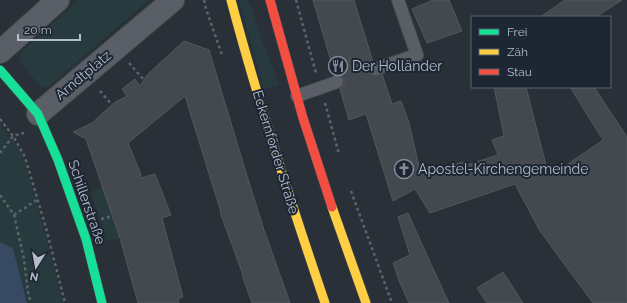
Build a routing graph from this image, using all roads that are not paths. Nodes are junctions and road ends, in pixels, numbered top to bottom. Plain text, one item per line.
1 (58, 0) edge
2 (173, 0) edge
3 (231, 0) edge
4 (398, 0) edge
5 (269, 3) edge
6 (0, 52) edge
7 (375, 69) dead end
8 (0, 70) edge
9 (338, 82) dead end
10 (297, 96) junction
11 (38, 114) junction
12 (102, 303) edge
13 (326, 303) edge
14 (366, 303) edge

1 - 6 street
2 - 11 street, Arndtplatz
3 - 13 main road, Eckernförder Straße
4 - 7 lane
5 - 10 main road
8 - 11 main road
9 - 10 lane
10 - 14 main road
11 - 12 main road, Schillerstraße

